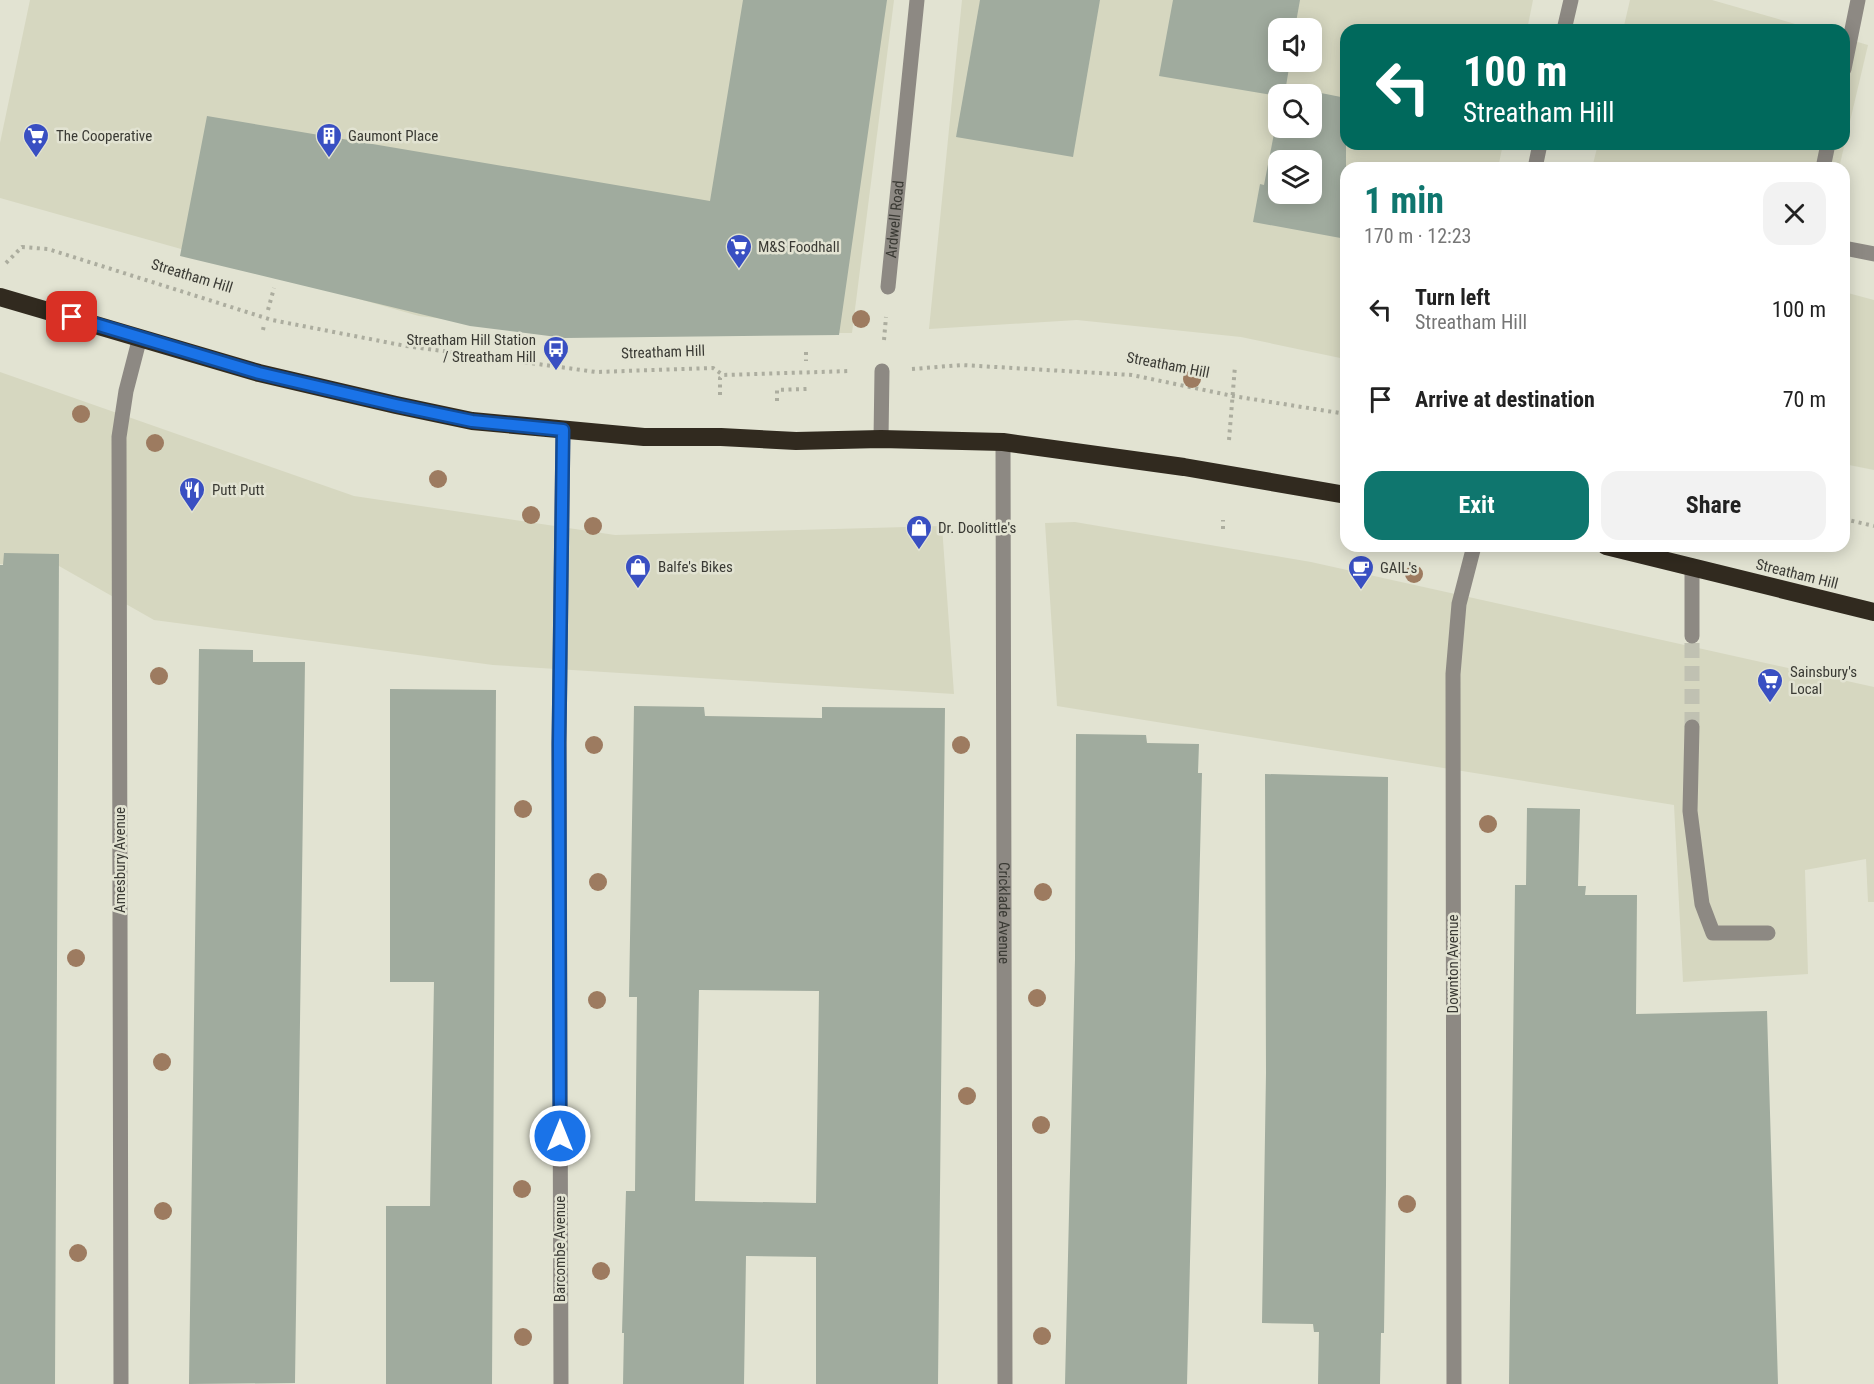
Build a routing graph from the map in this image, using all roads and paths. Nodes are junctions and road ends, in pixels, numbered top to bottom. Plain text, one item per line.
1 (916, 0) edge
2 (1570, 0) edge
3 (1858, 0) edge
4 (1565, 24) edge
5 (1850, 39) edge
6 (1850, 249) edge
7 (1874, 254) edge
8 (0, 268) edge
9 (888, 287) joint
10 (274, 288) dead end
11 (0, 297) edge
12 (268, 310) dead end
13 (140, 337) junction
14 (806, 352) dead end
15 (806, 361) dead end
16 (1235, 366) dead end
17 (882, 370) junction
18 (723, 375) junction
19 (807, 385) dead end
20 (720, 395) dead end
21 (1233, 396) junction
22 (777, 401) dead end
23 (1340, 413) edge
24 (563, 430) junction
25 (881, 439) junction
26 (1003, 442) junction
27 (1228, 450) dead end
28 (1340, 494) edge
29 (1223, 520) dead end
30 (1850, 520) edge
31 (1874, 526) edge
32 (1222, 530) dead end
33 (1472, 552) edge
34 (1632, 552) edge
35 (1692, 566) junction
36 (1874, 612) edge
37 (1692, 636) tunnel mouth
38 (1692, 727) tunnel mouth
39 (1768, 933) dead end
40 (121, 1384) edge
41 (561, 1384) edge
42 (1005, 1384) edge
43 (1454, 1384) edge

1 - 9 street, Ardwell Road
2 - 4 street
3 - 5 street
6 - 7 street
8 - 18 path, Streatham Hill
9 - 17 path
10 - 12 path
11 - 13 highway
13 - 24 highway
13 - 40 street, Amesbury Avenue
14 - 15 path
16 - 21 path
17 - 18 path, Streatham Hill
17 - 21 path, Streatham Hill
17 - 25 street
18 - 20 path
19 - 22 path
21 - 23 path, Streatham Hill
21 - 27 path
24 - 25 highway
24 - 41 street, Barcombe Avenue
25 - 26 highway
26 - 28 highway
26 - 42 street, Cricklade Avenue
29 - 32 path
30 - 31 path
33 - 43 street, Downton Avenue
34 - 35 highway, Streatham Hill
35 - 36 highway, Streatham Hill
35 - 37 street
38 - 39 street

